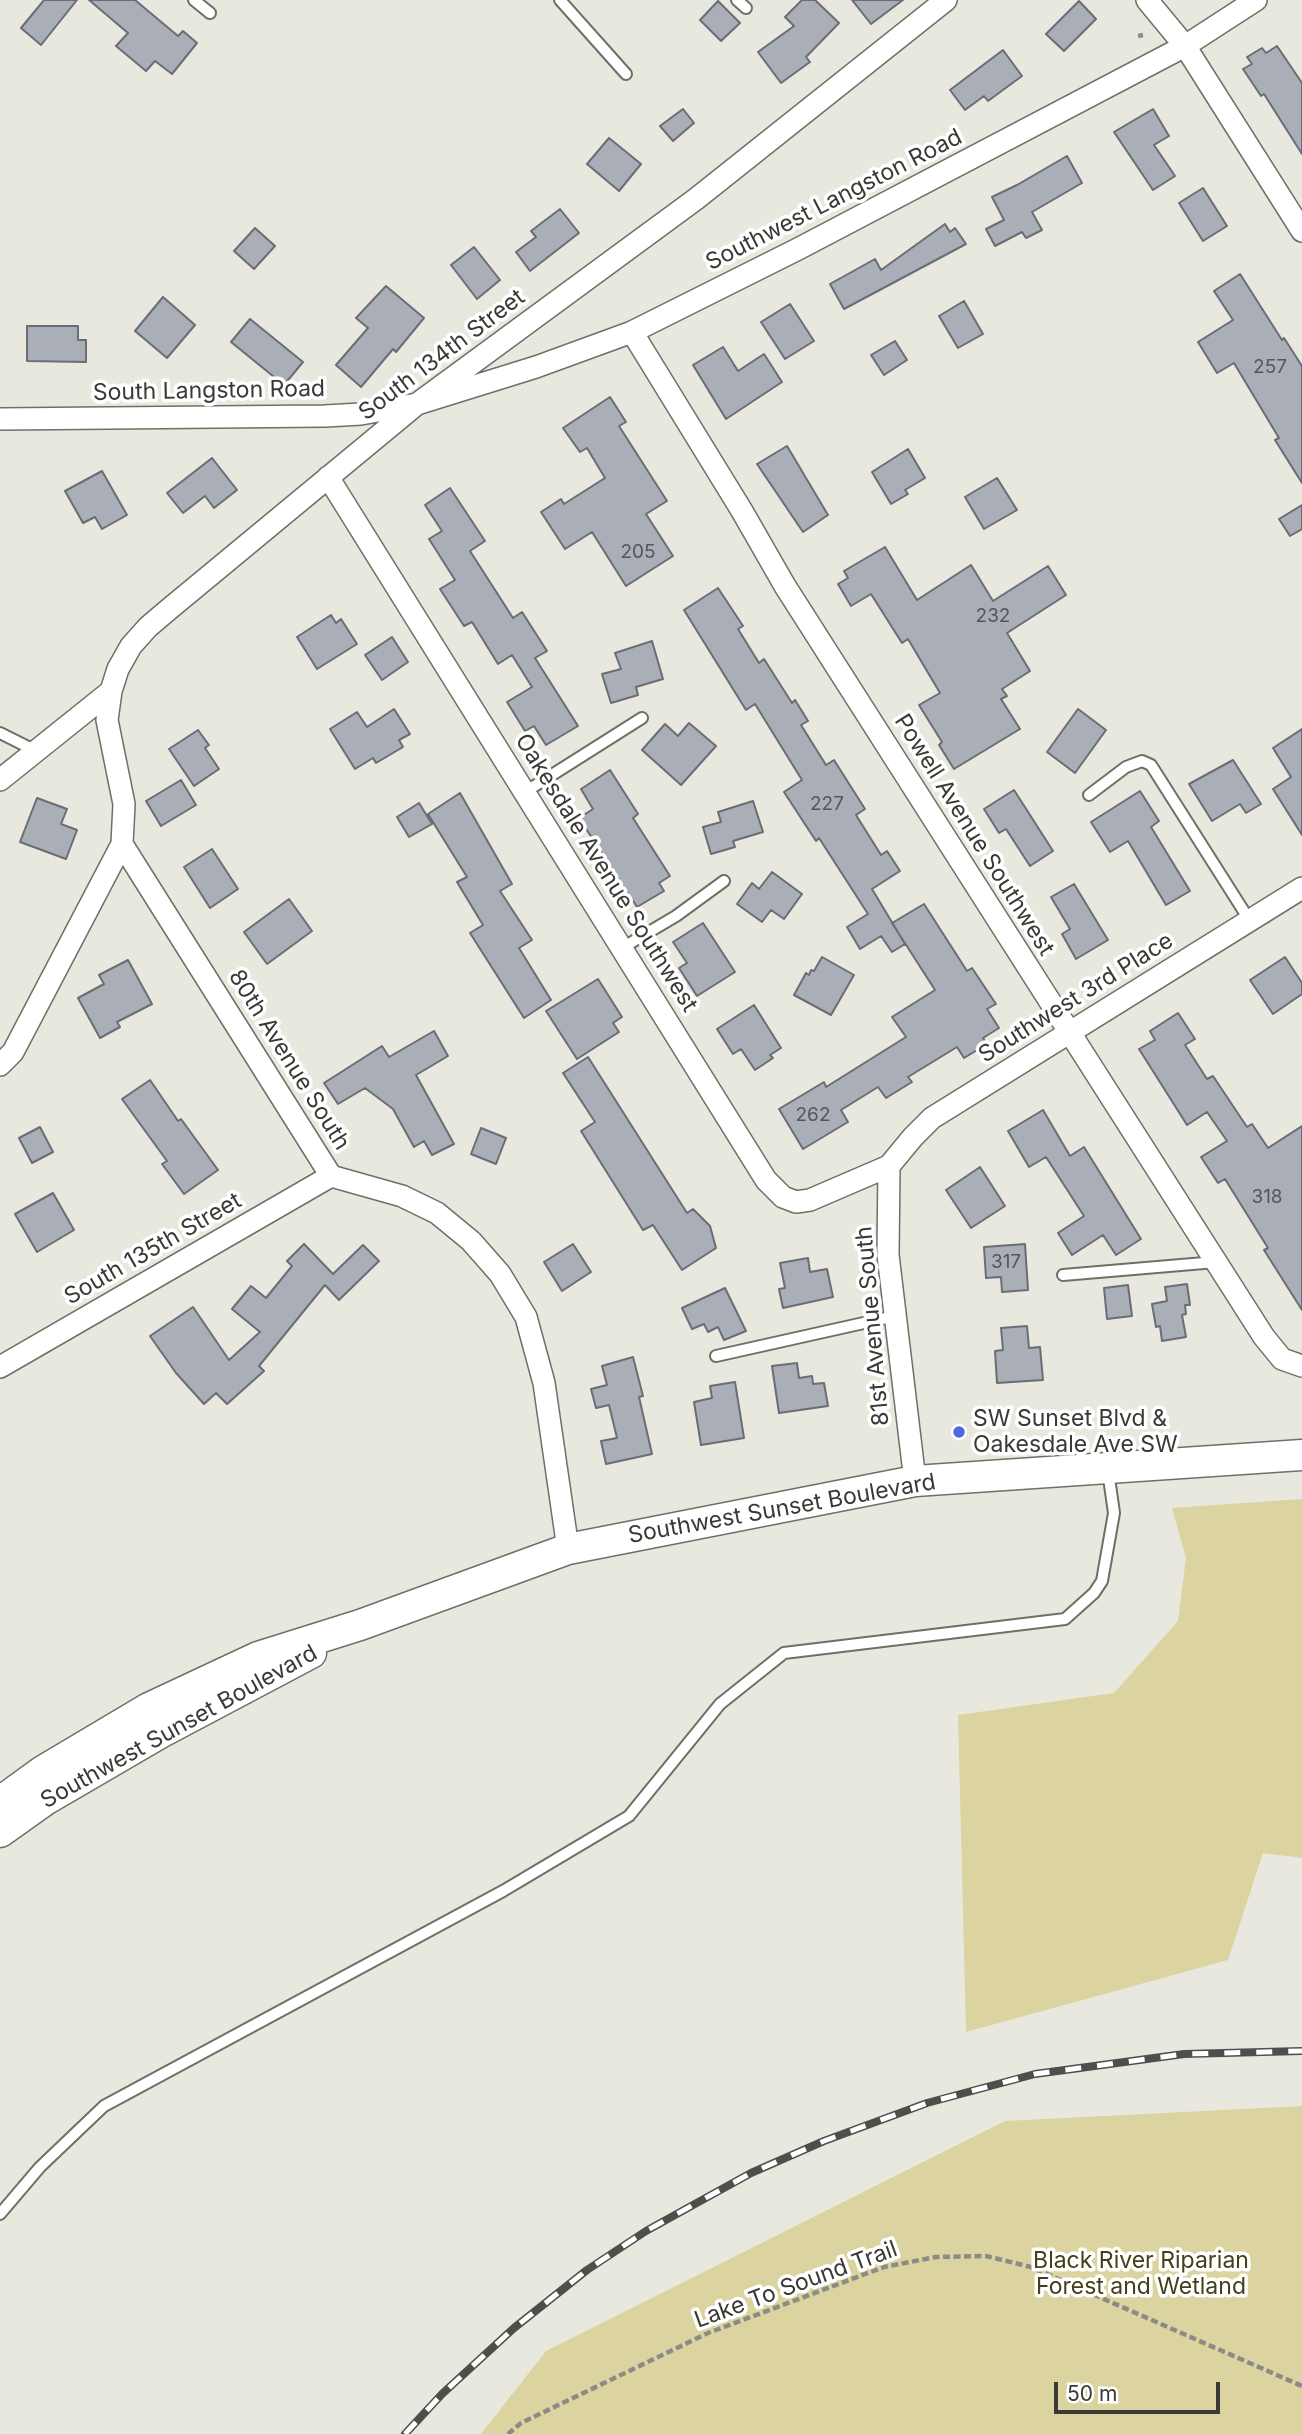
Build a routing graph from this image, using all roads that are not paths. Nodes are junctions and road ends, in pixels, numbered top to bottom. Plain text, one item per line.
1 (194, 0) edge
2 (560, 0) edge
3 (737, 0) edge
4 (946, 0) edge
5 (1147, 0) edge
6 (1256, 0) edge
7 (746, 8) dead end
8 (210, 13) dead end
9 (1185, 46) junction
10 (626, 74) dead end
11 (1302, 231) edge
12 (632, 332) junction
13 (417, 404) junction
14 (0, 419) edge
15 (328, 477) junction
16 (111, 691) junction
17 (642, 718) dead end
18 (0, 733) edge
19 (36, 751) junction
20 (0, 779) edge
21 (525, 792) junction
22 (1089, 795) dead end
23 (122, 844) junction
24 (724, 881) dead end
25 (1302, 888) edge
26 (1250, 920) junction
27 (622, 948) junction
28 (1069, 1034) junction
29 (0, 1065) edge
30 (889, 1166) junction
31 (331, 1175) junction
32 (1216, 1262) junction
33 (1063, 1275) dead end
34 (895, 1316) junction
35 (716, 1356) dead end
36 (1292, 1362) edge
37 (0, 1367) edge
38 (1302, 1455) edge
39 (1108, 1469) junction
40 (915, 1481) junction
41 (568, 1549) junction
42 (360, 1625) junction
43 (0, 1802) edge
44 (0, 1832) edge
45 (0, 2214) edge

1 - 8 lane
2 - 10 lane
3 - 7 lane
4 - 13 street, South 134th Street
5 - 9 street
6 - 9 street, Southwest Langston Road
9 - 11 street
9 - 12 street, Southwest Langston Road
12 - 13 street, Southwest Langston Road
12 - 28 street, Powell Avenue Southwest
13 - 14 street, South Langston Road
13 - 15 street, South 134th Street
15 - 16 street, South 134th Street
15 - 21 street, Oakesdale Avenue Southwest
16 - 19 street
16 - 23 street
17 - 21 lane
18 - 19 lane
19 - 20 street
21 - 27 street, Oakesdale Avenue Southwest
22 - 26 lane
23 - 29 street
23 - 31 street, 80th Avenue South
24 - 27 lane
25 - 26 street, Southwest 3rd Place
26 - 28 street, Southwest 3rd Place
27 - 30 street, Oakesdale Avenue Southwest
28 - 30 street, Southwest 3rd Place
28 - 32 street, Powell Avenue Southwest
30 - 34 street, 81st Avenue South
31 - 37 street, South 135th Street
31 - 41 street, 80th Avenue South
32 - 33 lane
32 - 36 street, Powell Avenue Southwest
34 - 35 lane
34 - 40 street, 81st Avenue South
38 - 39 main road, Southwest Sunset Boulevard
39 - 40 main road, Southwest Sunset Boulevard
39 - 45 lane
40 - 41 main road, Southwest Sunset Boulevard
41 - 42 main road, Southwest Sunset Boulevard
42 - 43 main road, Southwest Sunset Boulevard
42 - 44 main road, Southwest Sunset Boulevard

